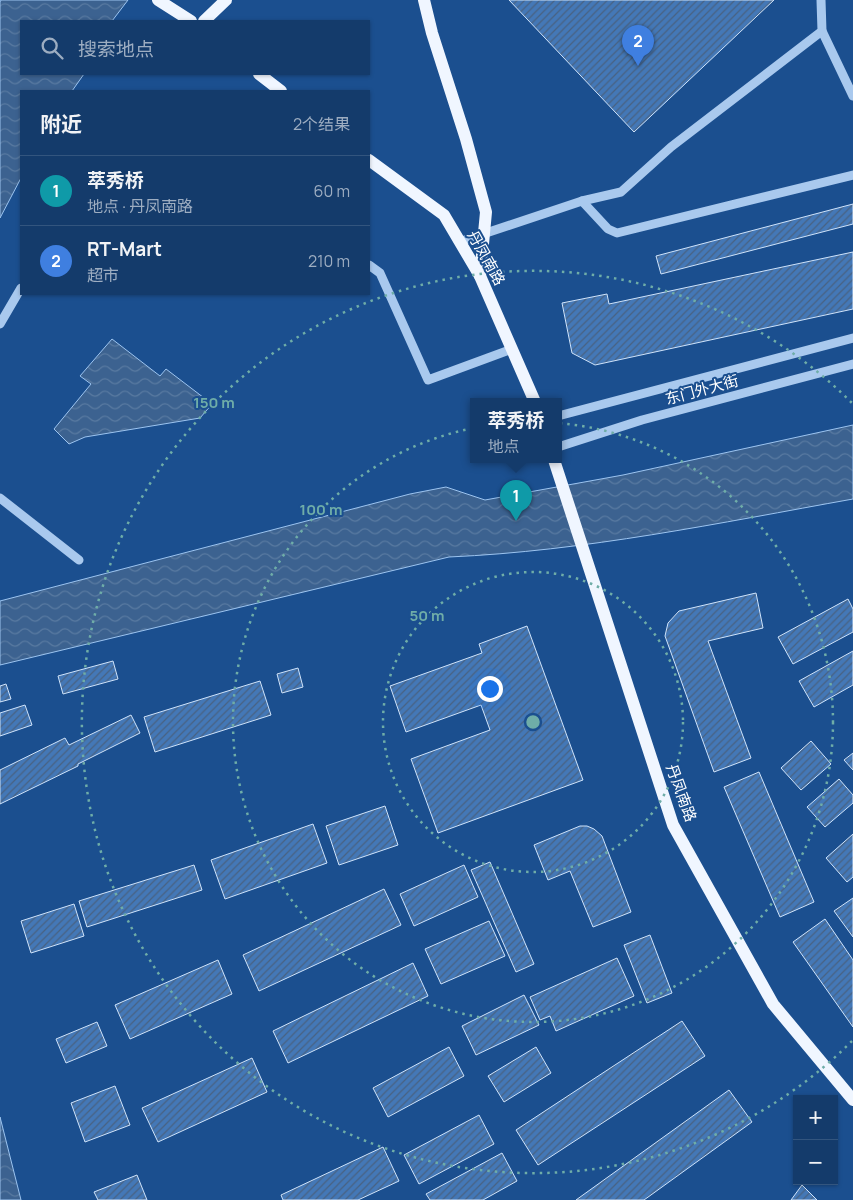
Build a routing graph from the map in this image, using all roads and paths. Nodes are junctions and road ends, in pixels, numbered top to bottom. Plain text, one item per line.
1 (158, 0) edge
2 (226, 0) edge
3 (424, 0) edge
4 (821, 0) edge
5 (189, 20) edge
6 (205, 20) edge
7 (822, 31) junction
8 (260, 75) edge
9 (280, 90) edge
10 (853, 96) edge
11 (370, 161) edge
12 (853, 175) edge
13 (582, 201) junction
14 (484, 233) junction
15 (459, 242) junction
16 (370, 266) edge
17 (480, 276) junction
18 (20, 290) edge
19 (0, 324) edge
20 (853, 338) edge
21 (512, 349) junction
22 (853, 364) edge
23 (533, 398) edge
24 (562, 415) edge
25 (562, 446) edge
26 (555, 463) edge
27 (0, 498) edge
28 (79, 560) dead end
29 (853, 1100) edge

1 - 5 main road
2 - 6 main road
3 - 14 main road
4 - 7 street
7 - 10 street
7 - 13 street
8 - 9 main road
11 - 15 main road, 丹凤南路
12 - 13 street
13 - 14 street
14 - 15 street
14 - 17 main road
15 - 17 main road, 丹凤南路
16 - 21 street
17 - 21 main road, 丹凤南路
18 - 19 street
20 - 24 street, 东门外大街
21 - 23 main road, 丹凤南路
22 - 25 street, 东门外大街
26 - 29 main road, 丹凤南路
27 - 28 street

